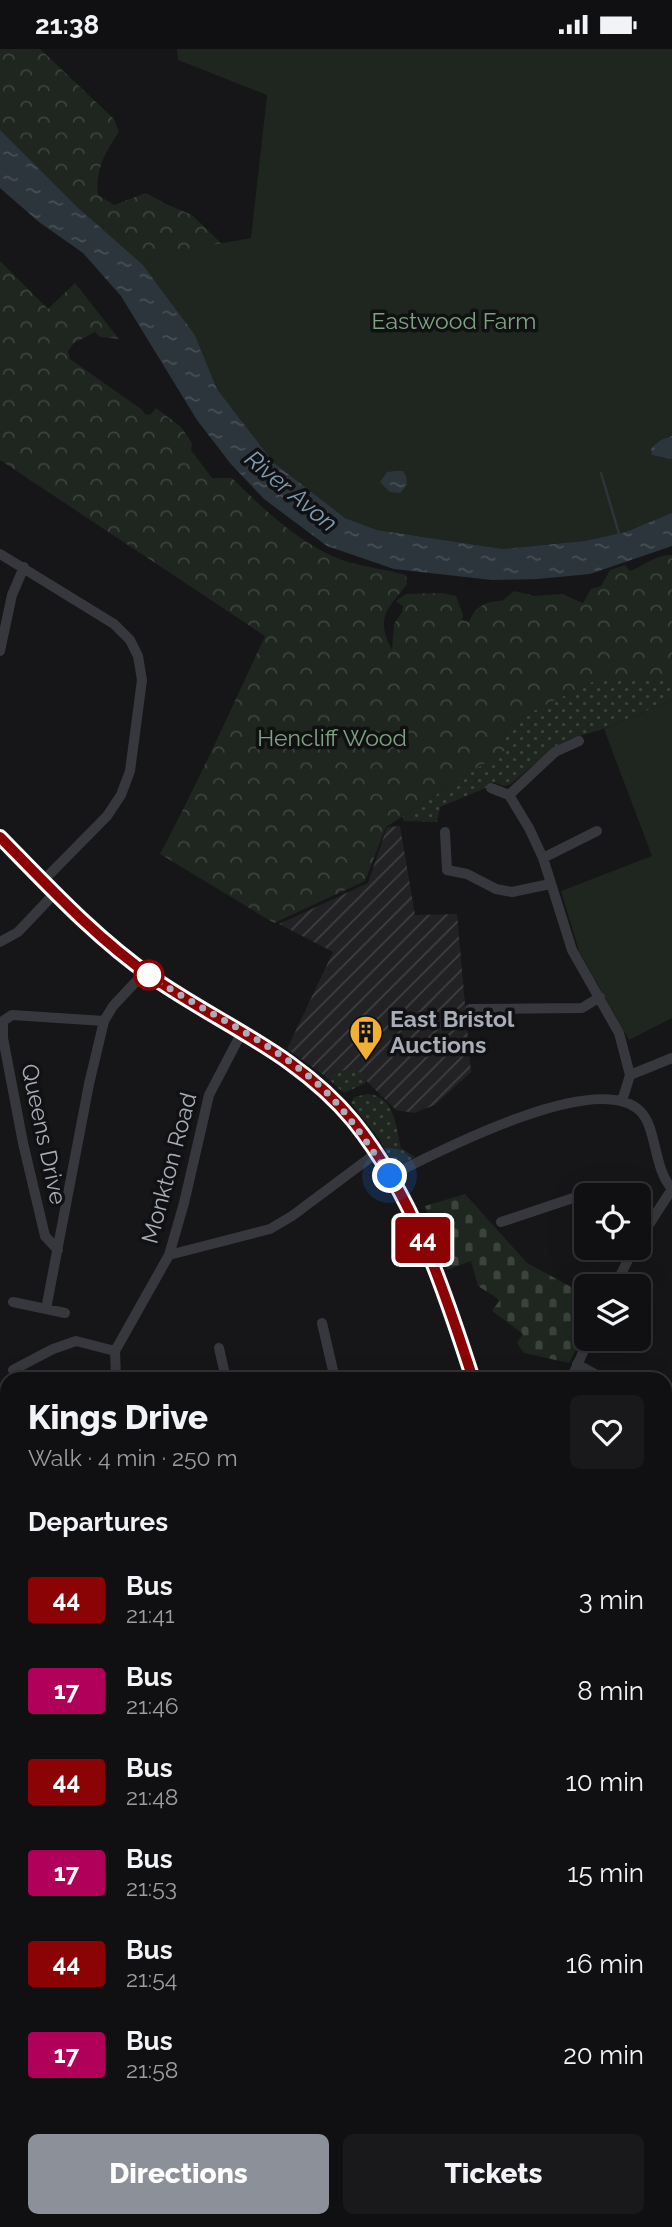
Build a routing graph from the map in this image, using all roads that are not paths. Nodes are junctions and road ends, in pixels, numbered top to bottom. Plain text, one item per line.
1 (0, 554) edge
2 (24, 567) junction
3 (0, 651) edge
4 (579, 741) dead end
5 (491, 788) dead end
6 (509, 795) junction
7 (597, 831) dead end
8 (444, 832) dead end
9 (0, 837) edge
10 (543, 857) junction
11 (43, 881) junction
12 (550, 884) junction
13 (55, 893) junction
14 (0, 942) edge
15 (145, 972) junction
16 (600, 997) junction
17 (470, 1009) dead end
18 (104, 1021) junction
19 (242, 1032) junction
20 (665, 1057) edge
21 (630, 1075) junction
22 (622, 1101) junction
23 (375, 1154) junction
24 (390, 1176) junction
25 (672, 1189) edge
26 (574, 1198) edge
27 (517, 1217) junction
28 (651, 1221) edge
29 (501, 1222) dead end
30 (520, 1229) dead end
31 (58, 1249) junction
32 (169, 1255) junction
33 (13, 1302) dead end
34 (46, 1309) junction
35 (65, 1313) dead end
36 (322, 1323) dead end
37 (219, 1348) dead end
38 (114, 1351) junction
39 (583, 1351) edge
40 (577, 1364) junction
41 (13, 1370) dead end
42 (116, 1372) edge
43 (224, 1372) edge
44 (333, 1372) edge
45 (471, 1372) edge
46 (574, 1372) edge
47 (591, 1372) edge

1 - 2 street
2 - 3 street
2 - 11 street
4 - 6 street
5 - 6 street
6 - 10 street
7 - 10 street
8 - 12 street
9 - 11 street
10 - 12 street
11 - 13 street
12 - 16 street
13 - 14 street
13 - 15 street
15 - 18 street
15 - 19 street
16 - 17 street
16 - 21 street
18 - 31 street
18 - 31 street, Queens Drive
19 - 23 street
19 - 32 street, Monkton Road
20 - 21 street
21 - 22 street
22 - 24 street
22 - 25 street
23 - 24 street
23 - 32 street
24 - 45 street
25 - 28 street
26 - 27 street
27 - 29 street
27 - 30 street
31 - 34 street
32 - 38 street, Monkton Road
33 - 34 street
34 - 35 street
36 - 44 street
37 - 43 street
38 - 41 street
38 - 42 street
39 - 40 street
40 - 46 street
40 - 47 street

